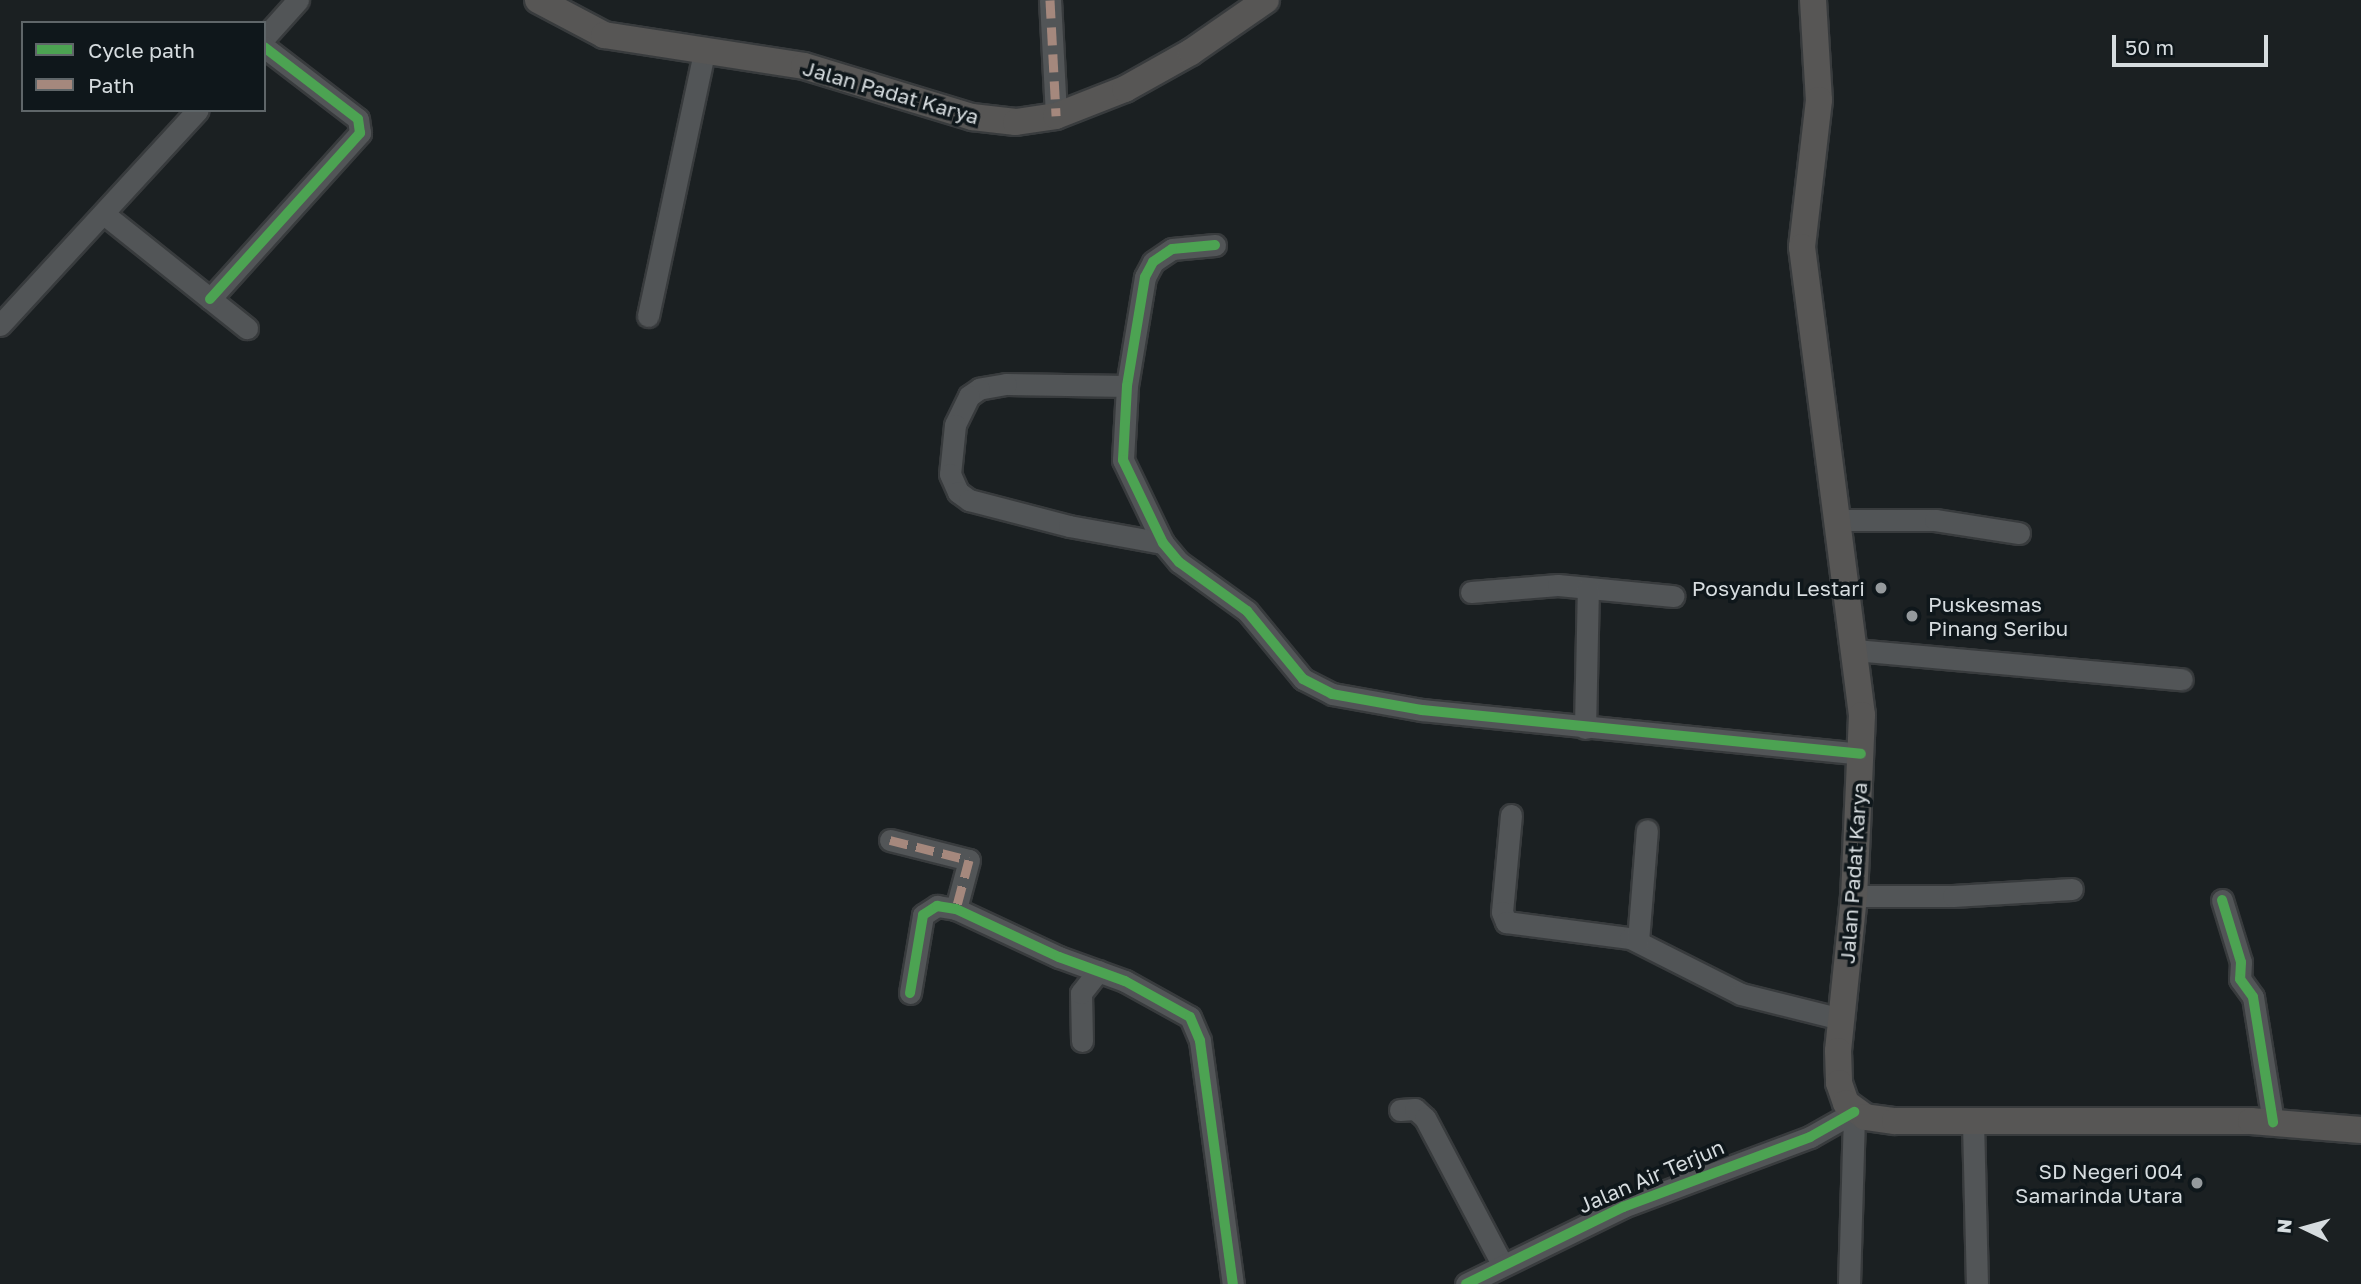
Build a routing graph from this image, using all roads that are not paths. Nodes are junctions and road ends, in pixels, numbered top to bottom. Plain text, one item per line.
1 (298, 0) edge
2 (538, 0) edge
3 (1050, 0) edge
4 (1266, 0) edge
5 (1813, 0) edge
6 (266, 36) edge
7 (266, 49) edge
8 (704, 52) junction
9 (196, 112) edge
10 (1056, 116) junction
11 (104, 214) junction
12 (1215, 245) dead end
13 (211, 299) junction
14 (648, 316) dead end
15 (0, 325) edge
16 (247, 328) dead end
17 (1127, 387) junction
18 (1836, 520) junction
19 (2019, 533) dead end
20 (1163, 543) junction
21 (1588, 588) junction
22 (1471, 592) dead end
23 (1674, 596) dead end
24 (1854, 650) junction
25 (2182, 679) dead end
26 (1585, 728) junction
27 (1861, 754) junction
28 (1511, 815) dead end
29 (1647, 830) dead end
30 (890, 840) dead end
31 (2072, 888) dead end
32 (1854, 896) junction
33 (2222, 900) dead end
34 (956, 909) junction
35 (1638, 941) junction
36 (1098, 971) junction
37 (909, 992) dead end
38 (1841, 1019) junction
39 (1082, 1041) dead end
40 (1400, 1110) dead end
41 (1854, 1112) junction
42 (1973, 1122) junction
43 (2273, 1122) junction
44 (2361, 1130) edge
45 (1502, 1264) junction
46 (1233, 1284) edge
47 (1466, 1284) edge
48 (1849, 1284) edge
49 (1977, 1284) edge

1 - 6 street
2 - 8 main road, Jalan Padat Karya
3 - 10 street
4 - 10 main road, Jalan Padat Karya
5 - 18 main road, Jalan Padat Karya
7 - 13 street
8 - 10 main road, Jalan Padat Karya
8 - 14 street
9 - 11 street
11 - 13 street
11 - 15 street
12 - 17 street
13 - 16 street
17 - 20 street
17 - 20 street
18 - 19 street
18 - 24 main road, Jalan Padat Karya
20 - 26 street
21 - 22 street
21 - 23 street
21 - 26 street
24 - 25 street
24 - 27 main road, Jalan Padat Karya
26 - 27 street
27 - 32 main road, Jalan Padat Karya
28 - 35 street
29 - 35 street
30 - 34 street
31 - 32 street
32 - 38 main road, Jalan Padat Karya
33 - 43 street
34 - 36 street
34 - 37 street
35 - 38 street
36 - 39 street
36 - 46 street
38 - 41 main road, Jalan Padat Karya
40 - 45 street
41 - 42 main road
41 - 45 street, Jalan Air Terjun
41 - 48 street
42 - 43 main road
42 - 49 street
43 - 44 main road
45 - 47 street, Jalan Air Terjun

